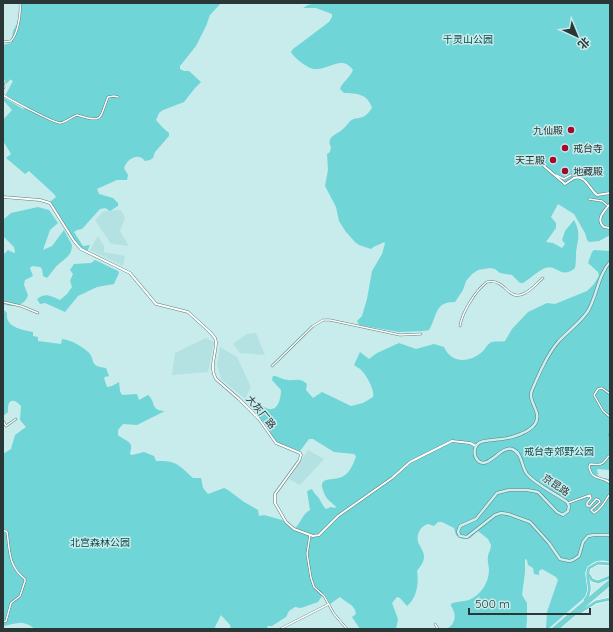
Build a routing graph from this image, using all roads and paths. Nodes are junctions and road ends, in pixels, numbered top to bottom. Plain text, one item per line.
1 (20, 3) edge
2 (3, 42) edge
3 (3, 82) edge
4 (3, 89) edge
5 (3, 95) edge
6 (118, 97) dead end
7 (544, 166) dead end
8 (555, 174) junction
9 (571, 175) dead end
10 (610, 193) edge
11 (3, 197) edge
12 (589, 199) dead end
13 (609, 205) edge
14 (610, 228) edge
15 (610, 262) edge
16 (543, 278) dead end
17 (3, 302) edge
18 (38, 313) dead end
19 (460, 326) dead end
20 (421, 334) dead end
21 (272, 366) dead end
22 (610, 394) edge
23 (610, 417) edge
24 (16, 420) dead end
25 (3, 422) edge
26 (476, 446) junction
27 (610, 455) edge
28 (610, 483) edge
29 (610, 494) edge
30 (568, 503) junction
31 (3, 530) edge
32 (310, 535) junction
33 (610, 535) edge
34 (610, 565) edge
35 (610, 577) edge
36 (610, 581) edge
37 (610, 584) edge
38 (610, 599) edge
39 (328, 604) junction
40 (578, 608) junction
41 (567, 620) junction
42 (3, 622) edge
43 (435, 624) dead end
44 (280, 629) edge
45 (347, 629) edge
46 (438, 629) edge
47 (553, 629) edge
48 (557, 629) edge

1 - 2 street
3 - 4 street
5 - 6 street
7 - 8 street
8 - 9 street
8 - 10 street
11 - 32 street, 大灰厂路
12 - 13 street
13 - 14 street
15 - 26 main road
16 - 19 street
17 - 18 street
20 - 21 street
22 - 23 street
24 - 25 street
26 - 30 main road, 京昆路
26 - 32 street
27 - 28 street
29 - 30 street
30 - 33 main road, 京昆路
31 - 42 street
32 - 39 street
34 - 35 highway
34 - 40 highway
36 - 40 highway
37 - 41 highway
38 - 41 highway
39 - 44 street
39 - 45 street
40 - 47 highway
41 - 48 highway
43 - 46 street

